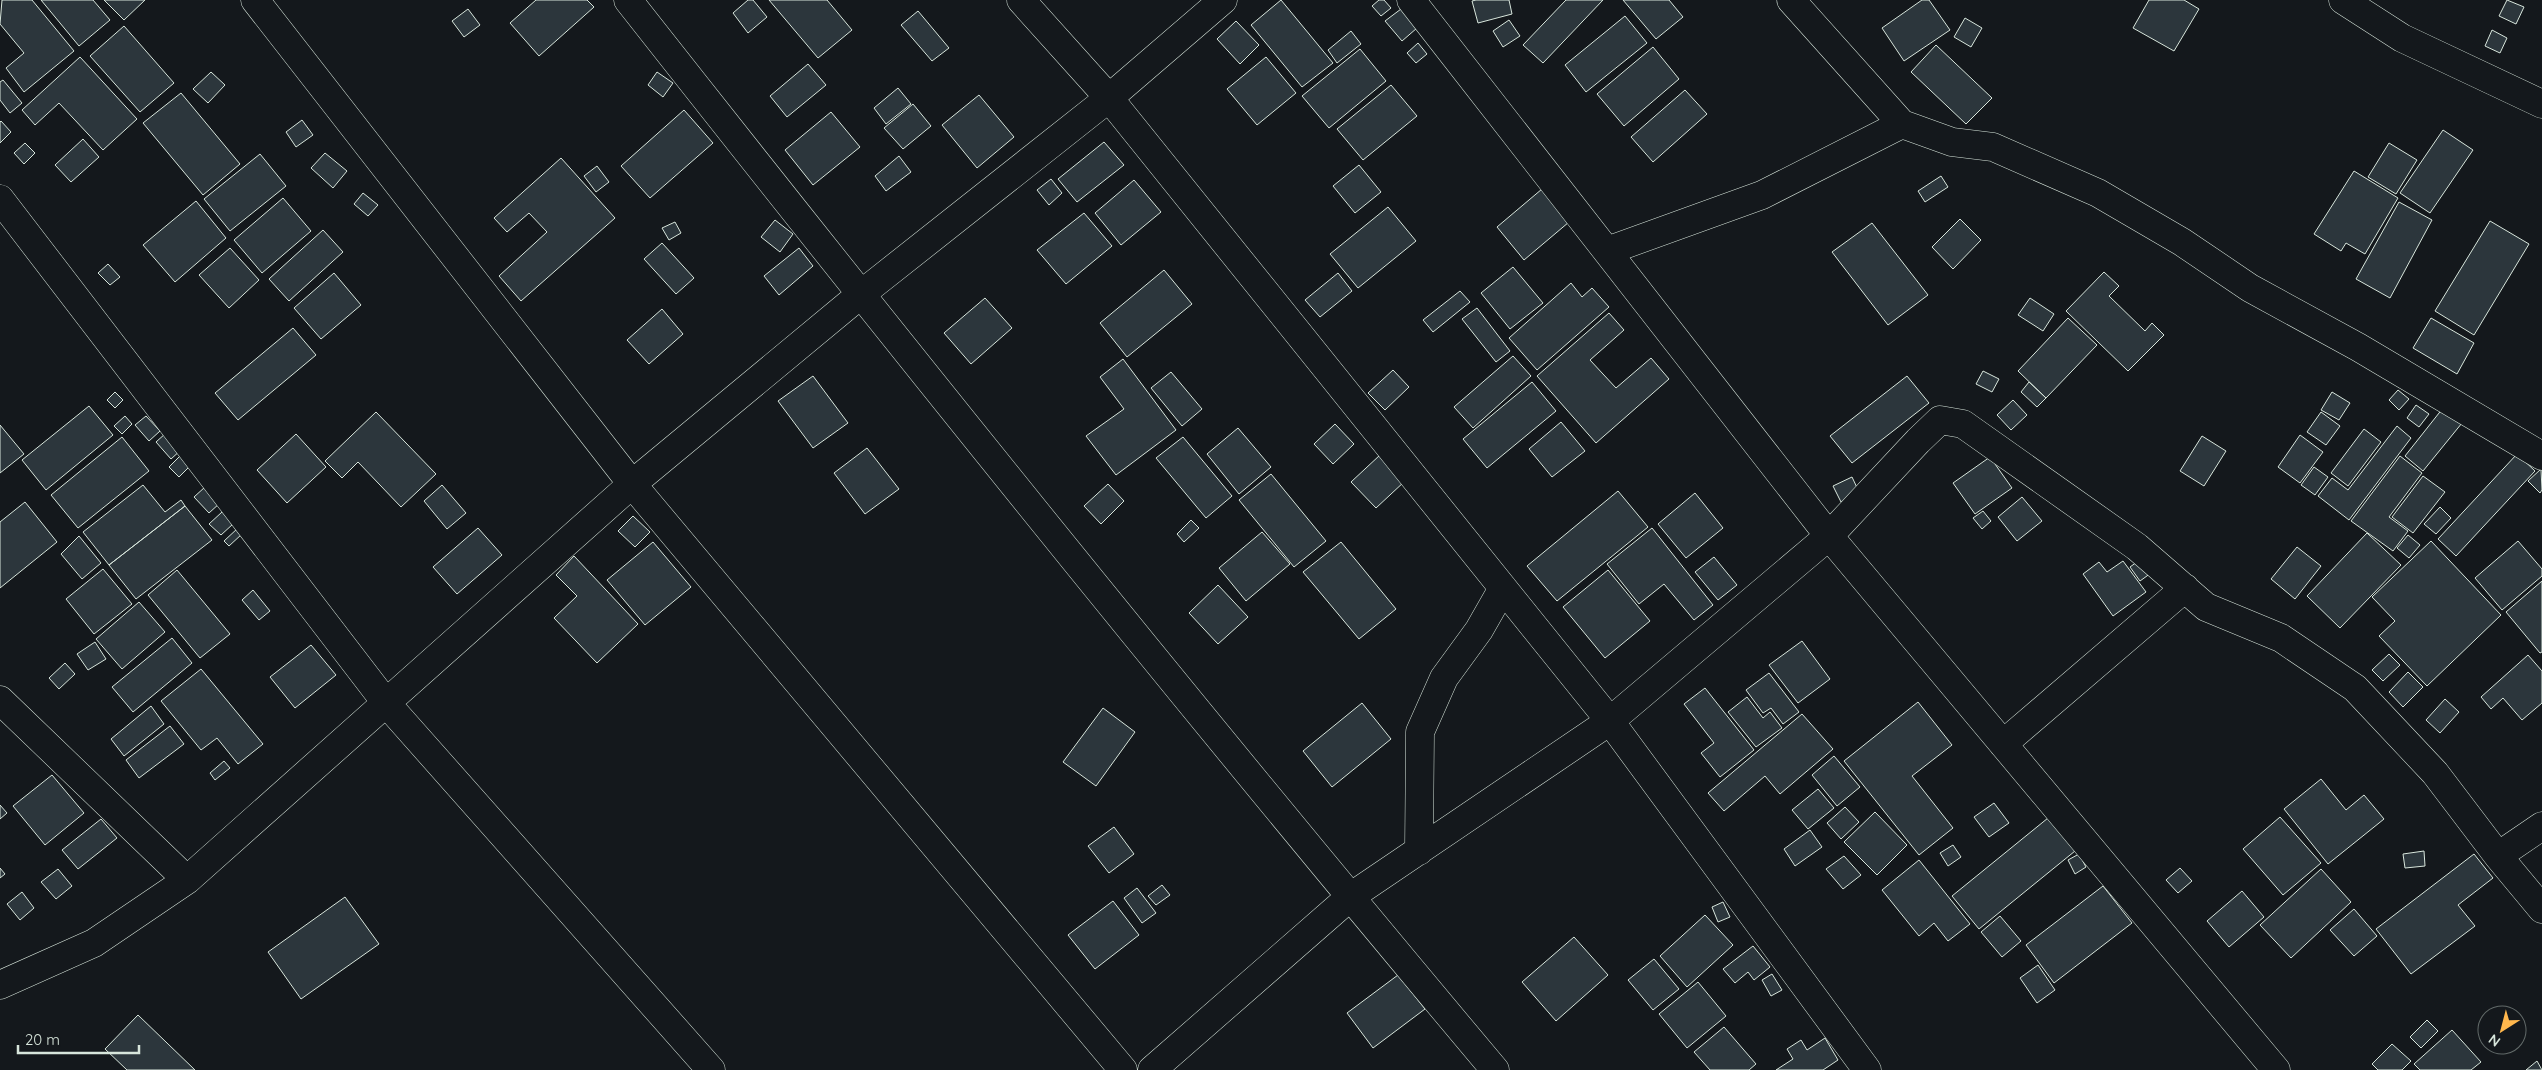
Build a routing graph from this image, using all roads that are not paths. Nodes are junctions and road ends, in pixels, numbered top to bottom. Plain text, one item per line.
1 (255, 0) edge
2 (628, 0) edge
3 (1021, 0) edge
4 (1223, 0) edge
5 (1411, 0) edge
6 (1792, 0) edge
7 (2343, 0) edge
8 (1109, 98) junction
9 (2542, 104) edge
10 (1902, 124) junction
11 (0, 199) edge
12 (1607, 251) junction
13 (860, 295) junction
14 (2542, 456) edge
15 (632, 484) junction
16 (1829, 536) junction
17 (1503, 588) junction
18 (2185, 588) junction
19 (0, 700) edge
20 (387, 704) junction
21 (1610, 721) junction
22 (2003, 744) junction
23 (2542, 826) edge
24 (1419, 851) junction
25 (2498, 856) junction
26 (187, 880) junction
27 (1350, 897) junction
28 (2542, 909) edge
29 (0, 985) edge
30 (712, 1070) edge
31 (1123, 1070) edge
32 (1152, 1070) edge
33 (1496, 1070) edge
34 (1866, 1070) edge
35 (2276, 1070) edge

1 - 15 street
2 - 13 street
3 - 8 street
4 - 8 street
5 - 12 street
6 - 10 street
7 - 9 street
8 - 13 street
8 - 17 street
10 - 12 street
10 - 14 street
11 - 20 street
12 - 16 street
13 - 15 street
13 - 27 street
15 - 20 street
15 - 31 street
16 - 18 street
16 - 21 street
16 - 22 street
17 - 21 street
17 - 24 street
18 - 22 street
18 - 25 street
19 - 26 street
20 - 26 street
20 - 30 street
21 - 24 street
21 - 34 street
22 - 35 street
23 - 25 street
24 - 27 street
25 - 28 street
26 - 29 street
27 - 32 street
27 - 33 street

